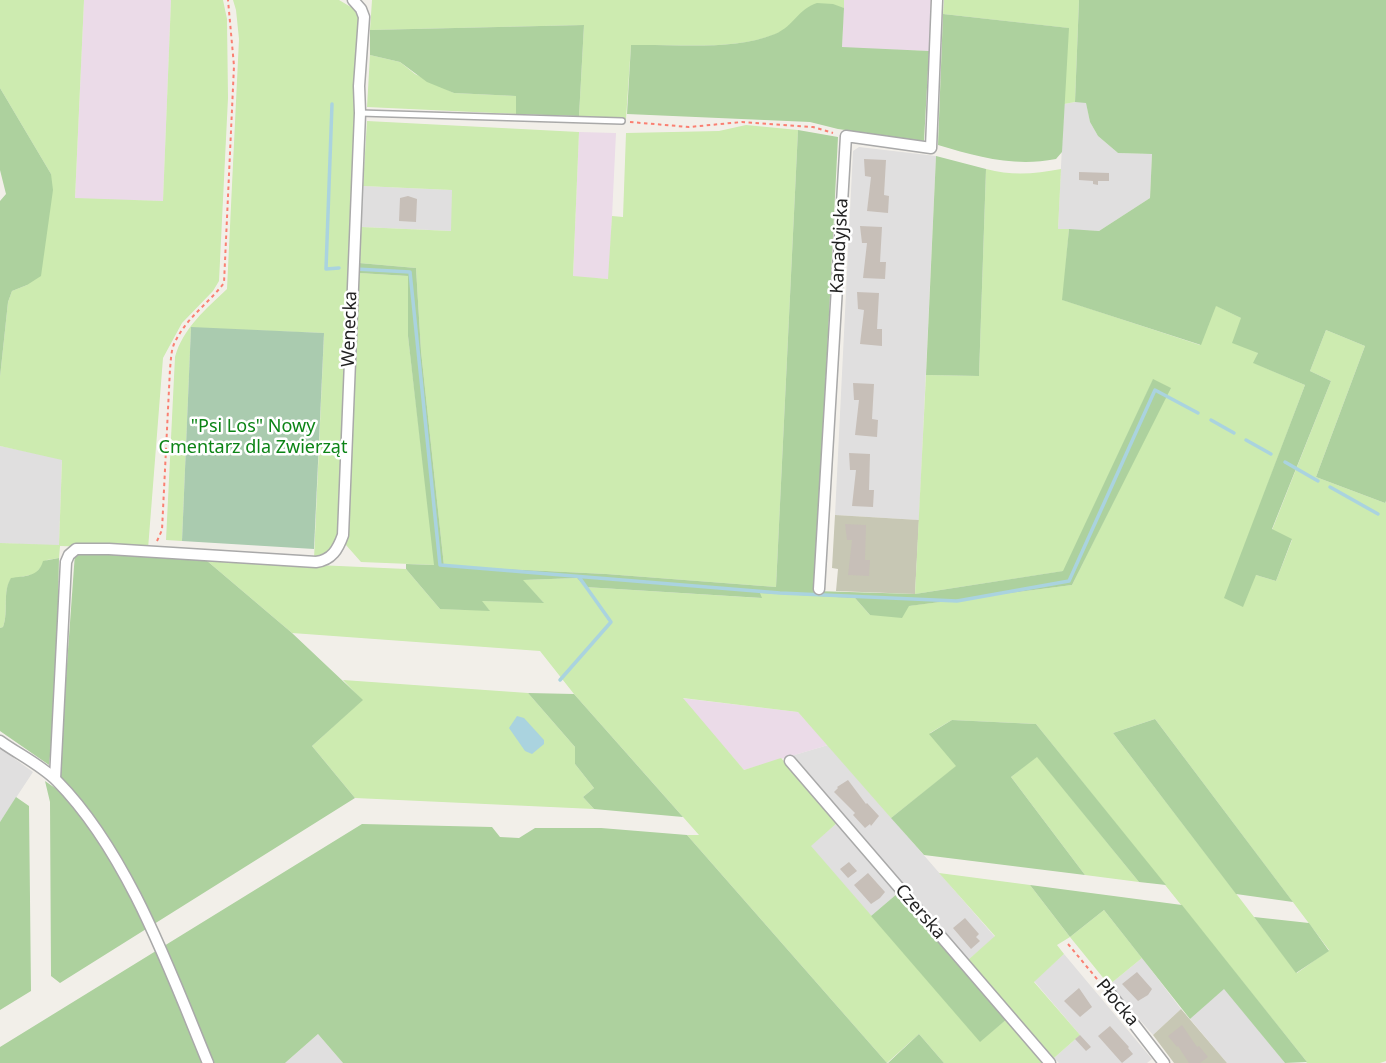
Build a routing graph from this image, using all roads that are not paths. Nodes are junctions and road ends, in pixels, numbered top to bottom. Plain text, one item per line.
1 (353, 0) edge
2 (937, 0) edge
3 (360, 113) junction
4 (622, 121) road end
5 (819, 589) dead end
6 (0, 741) edge
7 (790, 761) dead end
8 (55, 779) junction
9 (1110, 993) road end
10 (208, 1063) edge
11 (1050, 1063) edge
12 (1164, 1063) edge

1 - 3 street, Wenecka
2 - 5 street, Kanadyjska
3 - 4 lane
3 - 8 street, Wenecka
6 - 8 street
7 - 11 street, Czerska
8 - 10 street
9 - 12 street, Płocka

